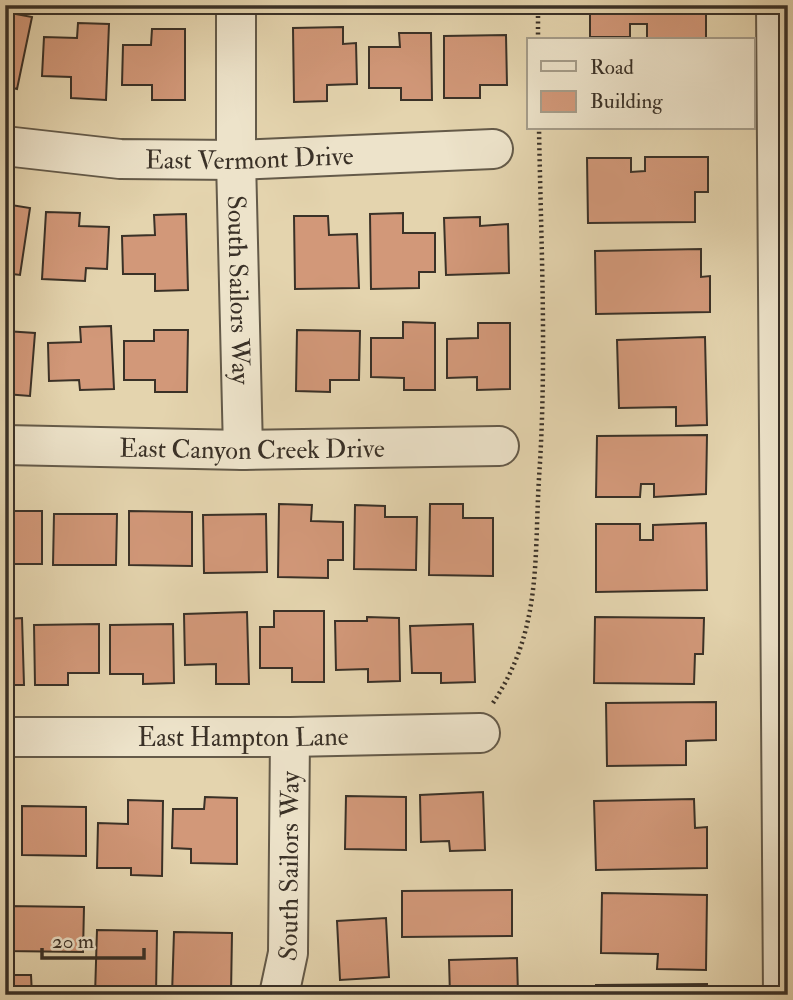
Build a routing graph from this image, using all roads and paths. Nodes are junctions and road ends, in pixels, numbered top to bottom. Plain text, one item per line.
1 (236, 5) edge
2 (538, 5) edge
3 (776, 5) edge
4 (538, 38) edge
5 (539, 130) edge
6 (5, 146) edge
7 (493, 149) dead end
8 (236, 160) junction
9 (783, 245) edge
10 (5, 445) edge
11 (499, 446) dead end
12 (243, 450) junction
13 (483, 723) joint
14 (5, 737) edge
15 (290, 737) junction
16 (785, 750) edge
17 (279, 995) edge
18 (783, 995) edge

1 - 8 street, South Sailors Way
2 - 4 path
3 - 9 street
5 - 13 path
6 - 8 street, East Vermont Drive
7 - 8 street, East Vermont Drive
8 - 12 street, South Sailors Way
9 - 16 street
10 - 12 street, East Canyon Creek Drive
11 - 12 street, East Canyon Creek Drive
13 - 15 street, East Hampton Lane
14 - 15 street, East Hampton Lane
15 - 17 street, South Sailors Way
16 - 18 street

